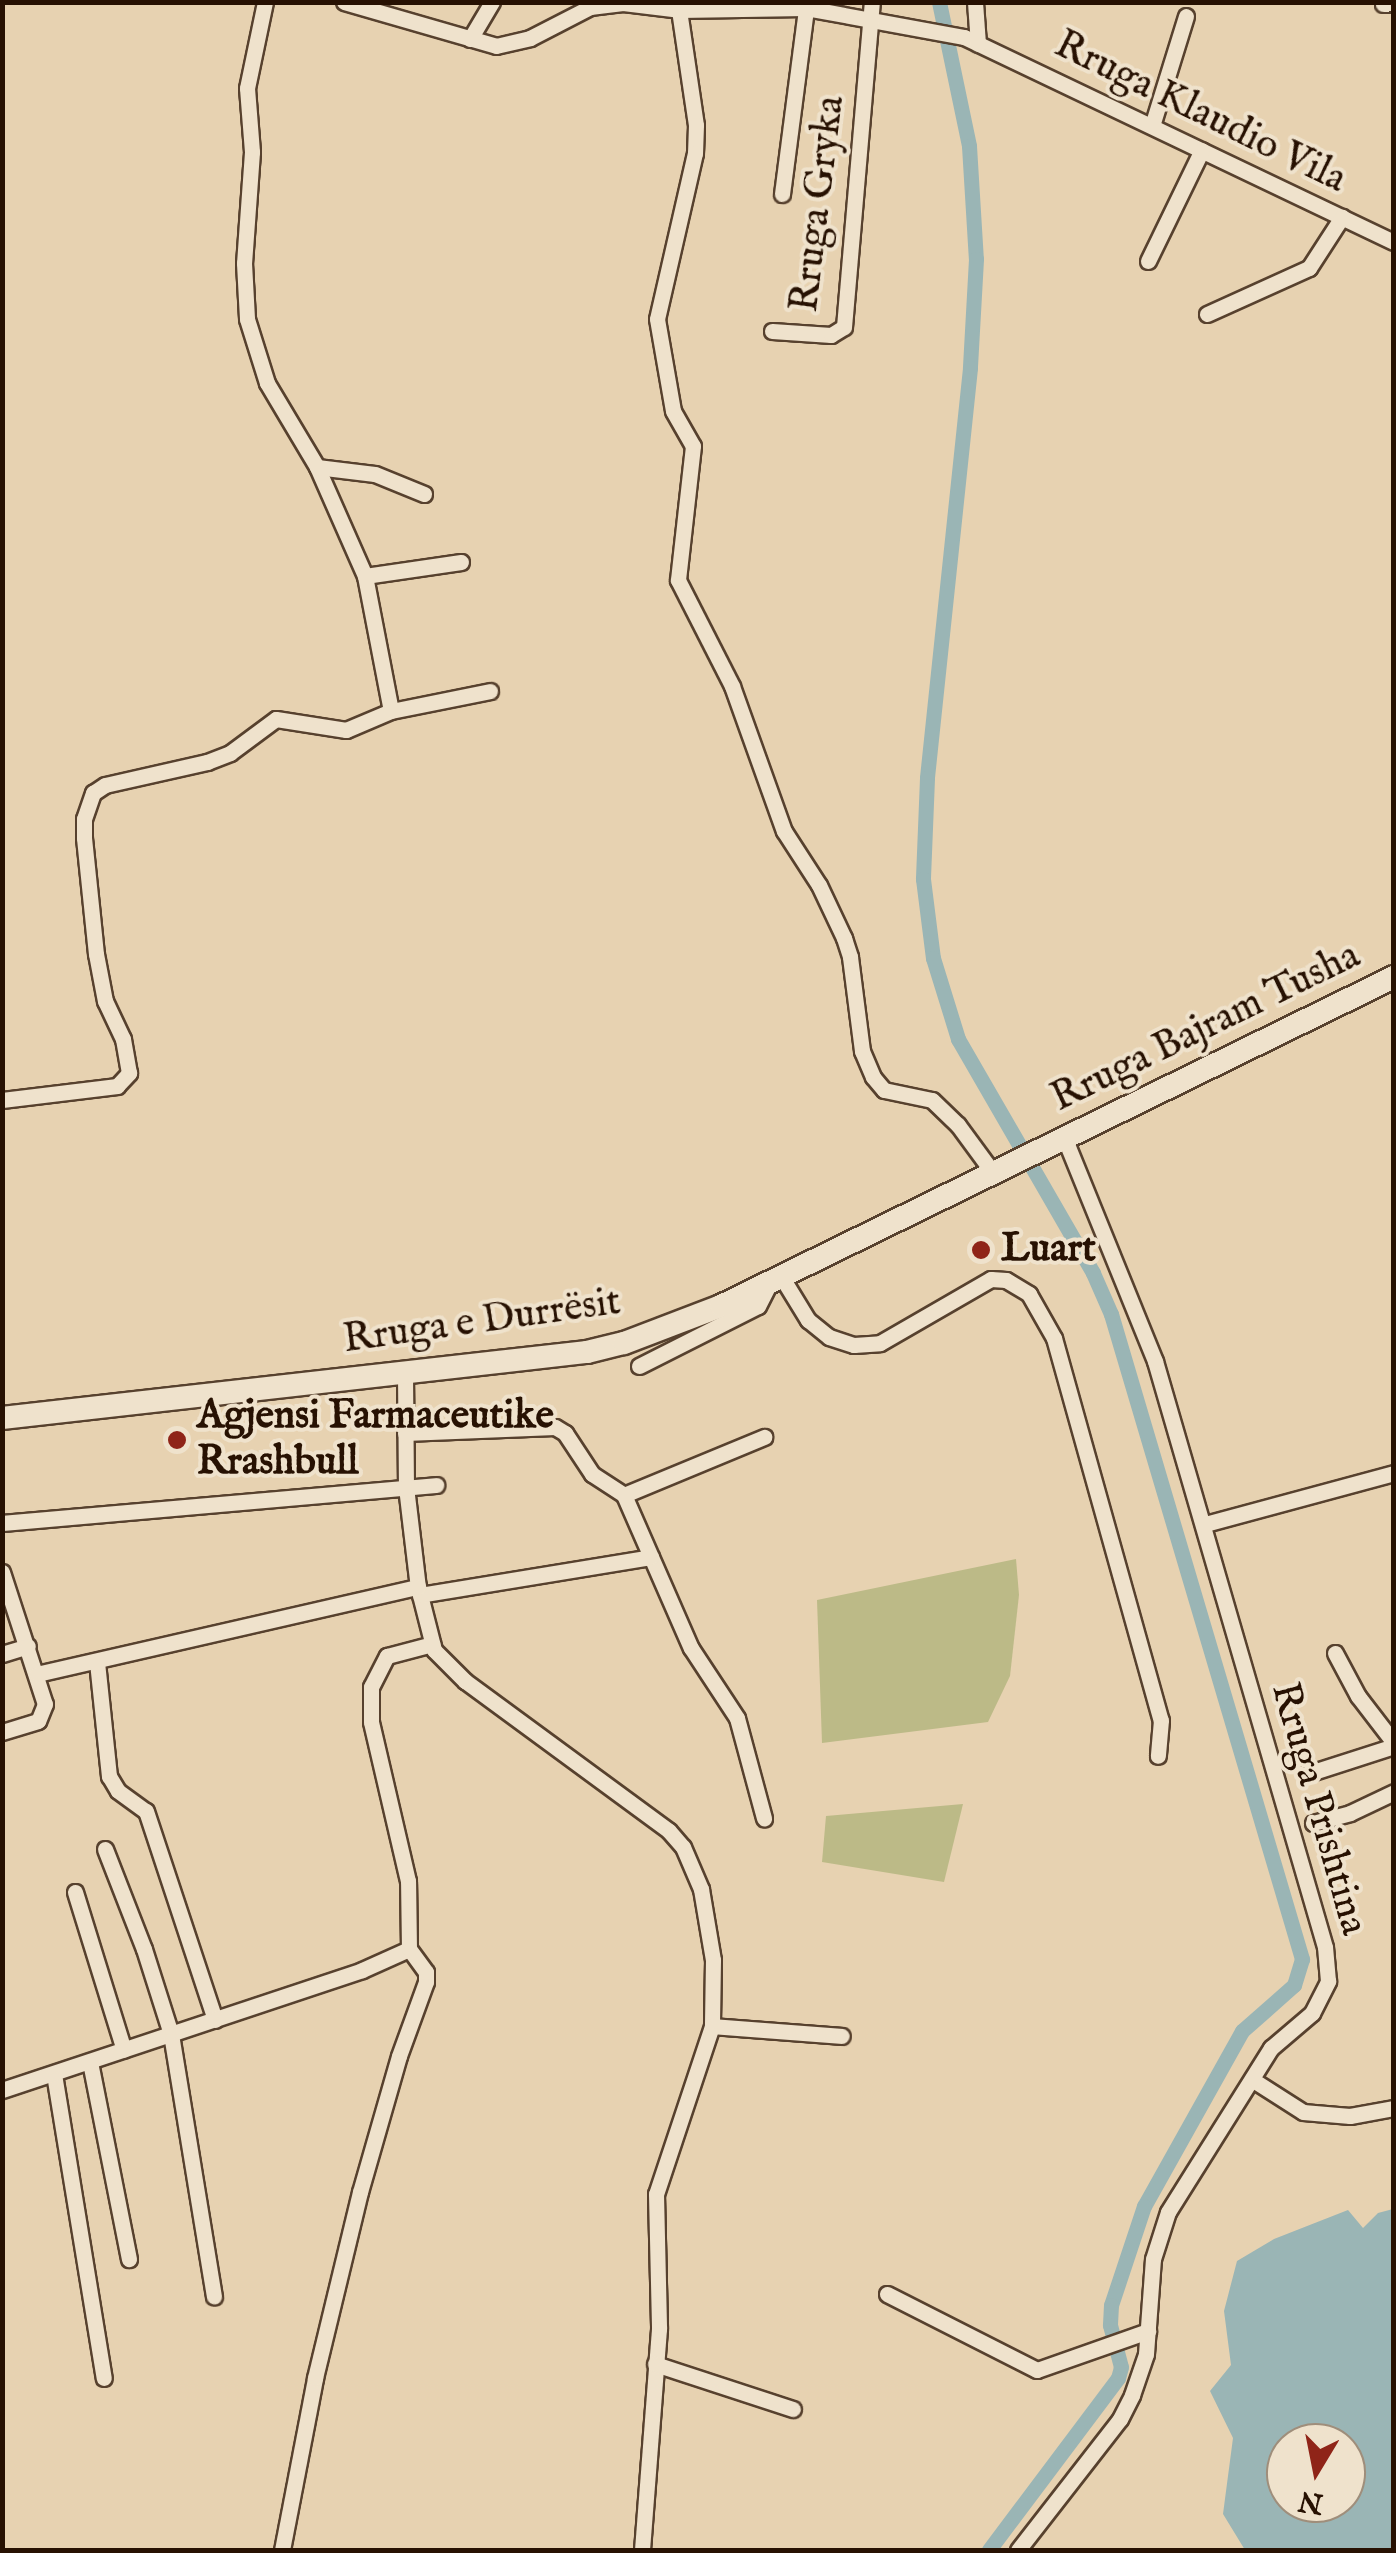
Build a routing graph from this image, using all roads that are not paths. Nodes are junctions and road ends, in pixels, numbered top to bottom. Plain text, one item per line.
1 (266, 2) edge
2 (344, 2) edge
3 (492, 2) edge
4 (975, 2) edge
5 (806, 8) junction
6 (679, 10) junction
7 (873, 10) edge
8 (1186, 16) dead end
9 (470, 40) junction
10 (971, 40) junction
11 (1152, 126) junction
12 (1202, 150) junction
13 (782, 194) dead end
14 (1342, 217) junction
15 (1394, 242) edge
16 (1148, 262) dead end
17 (1206, 314) dead end
18 (772, 330) dead end
19 (317, 467) junction
20 (424, 494) dead end
21 (461, 562) dead end
22 (365, 576) junction
23 (490, 691) dead end
24 (391, 712) junction
25 (1394, 977) edge
26 (2, 1100) edge
27 (1058, 1143) junction
28 (997, 1173) junction
29 (776, 1278) junction
30 (640, 1366) dead end
31 (405, 1374) junction
32 (2, 1418) edge
33 (404, 1433) junction
34 (764, 1438) dead end
35 (1394, 1473) edge
36 (436, 1485) dead end
37 (406, 1487) junction
38 (624, 1495) junction
39 (2, 1523) edge
40 (1204, 1524) junction
41 (651, 1557) junction
42 (2, 1572) edge
43 (419, 1591) junction
44 (432, 1644) junction
45 (28, 1646) junction
46 (1335, 1652) dead end
47 (2, 1654) edge
48 (96, 1662) junction
49 (37, 1674) junction
50 (2, 1732) edge
51 (1394, 1745) edge
52 (1158, 1756) dead end
53 (1307, 1774) dead end
54 (1394, 1792) edge
55 (764, 1818) dead end
56 (1313, 1823) dead end
57 (105, 1849) dead end
58 (75, 1892) dead end
59 (409, 1949) junction
60 (216, 2020) junction
61 (712, 2026) junction
62 (171, 2034) junction
63 (842, 2036) dead end
64 (124, 2050) junction
65 (90, 2062) junction
66 (54, 2074) junction
67 (1253, 2080) junction
68 (2, 2090) edge
69 (1394, 2108) edge
70 (129, 2259) dead end
71 (887, 2294) dead end
72 (214, 2296) dead end
73 (1148, 2330) junction
74 (655, 2364) junction
75 (104, 2378) dead end
76 (793, 2409) dead end
77 (282, 2550) edge
78 (642, 2550) edge
79 (1018, 2550) edge

1 - 19 street
2 - 9 street, Rruga Klaudio Vila
3 - 9 street
4 - 10 street
5 - 6 street, Rruga Klaudio Vila
5 - 7 street, Rruga Klaudio Vila
5 - 13 street
6 - 9 street, Rruga Klaudio Vila
6 - 28 street
7 - 10 street, Rruga Klaudio Vila
7 - 18 street, Rruga Gryka
8 - 11 street
10 - 11 street, Rruga Klaudio Vila
11 - 12 street, Rruga Klaudio Vila
12 - 14 street, Rruga Klaudio Vila
12 - 16 street
14 - 15 street, Rruga Klaudio Vila
14 - 17 street
19 - 20 street
19 - 22 street
21 - 22 street
22 - 24 street
23 - 24 street
24 - 26 street
25 - 27 main road, Rruga Bajram Tusha
27 - 28 main road, Rruga e Durrësit
27 - 40 street, Rruga Prishtina
28 - 29 main road, Rruga e Durrësit
29 - 30 street
29 - 31 main road, Rruga e Durrësit
29 - 52 street
31 - 32 main road, Rruga e Durrësit
31 - 33 street
33 - 37 street
33 - 38 street
34 - 38 street
35 - 40 street
36 - 37 street
37 - 39 street
37 - 43 street
38 - 41 street
40 - 67 street, Rruga Prishtina
41 - 43 street
41 - 55 street
42 - 45 street
43 - 44 street
43 - 48 street
44 - 59 street
44 - 61 street
45 - 47 street
45 - 49 street
46 - 51 street
48 - 49 street
48 - 60 street
49 - 50 street
51 - 53 street
54 - 56 street
57 - 62 street
58 - 64 street
59 - 60 street
59 - 77 street
60 - 62 street
61 - 63 street
61 - 74 street
62 - 64 street
62 - 72 street
64 - 65 street
65 - 66 street
65 - 70 street
66 - 68 street
66 - 75 street
67 - 69 street
67 - 73 street, Rruga Prishtina
71 - 73 street
73 - 79 street, Rruga Prishtina
74 - 76 street
74 - 78 street

